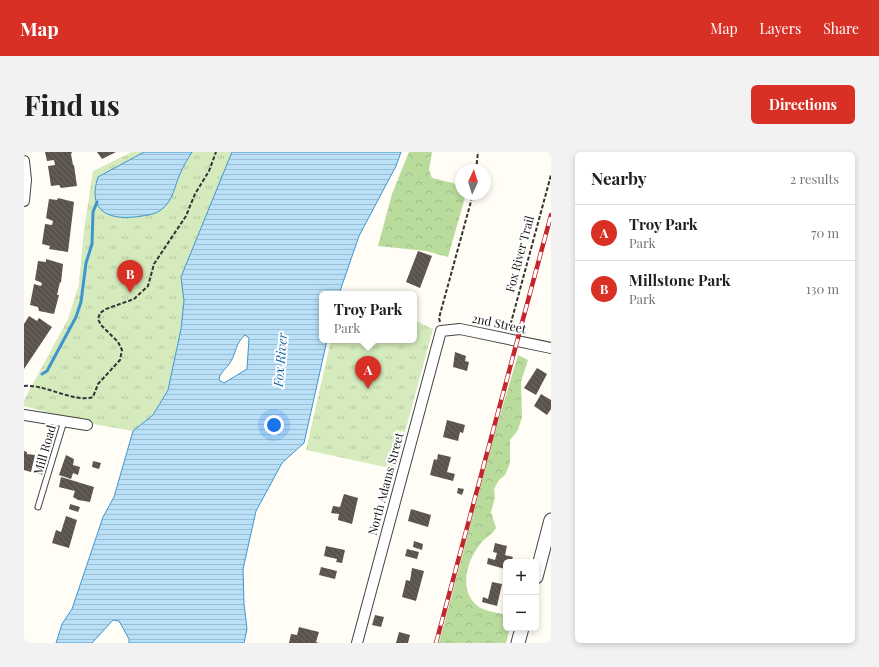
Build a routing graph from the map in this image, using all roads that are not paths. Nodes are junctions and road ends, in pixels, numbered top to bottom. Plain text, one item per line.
1 (24, 161) edge
2 (24, 201) edge
3 (442, 331) joint
4 (551, 348) edge
5 (24, 415) edge
6 (64, 421) junction
7 (87, 425) dead end
8 (38, 507) dead end
9 (551, 520) edge
10 (539, 566) edge
11 (521, 631) edge
12 (357, 643) edge
13 (518, 643) edge

1 - 2 street
3 - 4 street, 2nd Street
3 - 12 street, North Adams Street
5 - 6 street
6 - 7 street
6 - 8 lane, Mill Road
9 - 10 street
11 - 13 street

